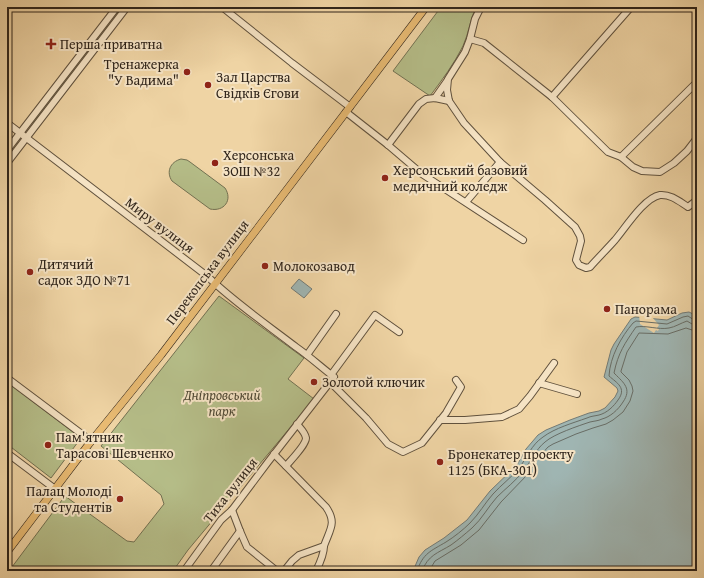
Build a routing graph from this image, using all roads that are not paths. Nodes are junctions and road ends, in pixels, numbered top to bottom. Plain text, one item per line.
1 (117, 7) edge
2 (127, 7) edge
3 (222, 7) edge
4 (426, 7) edge
5 (481, 7) edge
6 (632, 7) edge
7 (470, 39) junction
8 (448, 79) junction
9 (697, 82) edge
10 (552, 97) junction
11 (435, 98) junction
12 (449, 101) junction
13 (348, 110) junction
14 (7, 123) edge
15 (20, 133) junction
16 (26, 138) junction
17 (697, 138) edge
18 (388, 145) junction
19 (7, 150) edge
20 (621, 157) junction
21 (500, 162) junction
22 (7, 163) edge
23 (697, 200) edge
24 (466, 202) junction
25 (523, 240) dead end
26 (214, 284) junction
27 (336, 314) dead end
28 (399, 332) dead end
29 (307, 355) junction
30 (554, 363) dead end
31 (7, 378) edge
32 (332, 378) junction
33 (456, 380) dead end
34 (539, 383) junction
35 (577, 394) dead end
36 (440, 420) junction
37 (297, 424) junction
38 (91, 442) junction
39 (7, 453) edge
40 (274, 454) junction
41 (286, 466) junction
42 (55, 489) junction
43 (232, 510) junction
44 (240, 531) junction
45 (324, 546) junction
46 (7, 552) edge
47 (184, 571) edge
48 (211, 571) edge
49 (277, 571) edge
50 (284, 571) edge
51 (316, 571) edge

1 - 15 street
2 - 16 street
3 - 13 street
4 - 13 main road, Перекопська вулиця
5 - 7 street
6 - 10 street
7 - 8 street
7 - 10 street
8 - 11 street
8 - 12 street
9 - 20 street
10 - 20 street
11 - 12 street
11 - 18 street
12 - 21 street
13 - 18 street
13 - 26 main road, Перекопська вулиця
14 - 15 street, Миру вулиця
15 - 16 street, Миру вулиця
15 - 19 street
16 - 22 street
16 - 26 street, Миру вулиця
17 - 20 street
18 - 24 street
21 - 23 street
21 - 24 street
24 - 25 street
26 - 29 street, Миру вулиця
26 - 38 main road, Перекопська вулиця
27 - 29 street
28 - 32 street, Тиха вулиця
29 - 32 street, Миру вулиця
30 - 34 street
31 - 38 street
32 - 36 street, Миру вулиця
32 - 37 street, Тиха вулиця
33 - 36 street
34 - 35 street
34 - 36 street
37 - 40 street, Тиха вулиця
37 - 41 street
38 - 42 main road, Перекопська вулиця
39 - 42 street
40 - 41 street
40 - 43 street, Тиха вулиця
41 - 45 street
42 - 46 main road, Перекопська вулиця
43 - 44 street
43 - 47 street, Тиха вулиця
44 - 48 street
44 - 49 street
45 - 50 street
45 - 51 street

